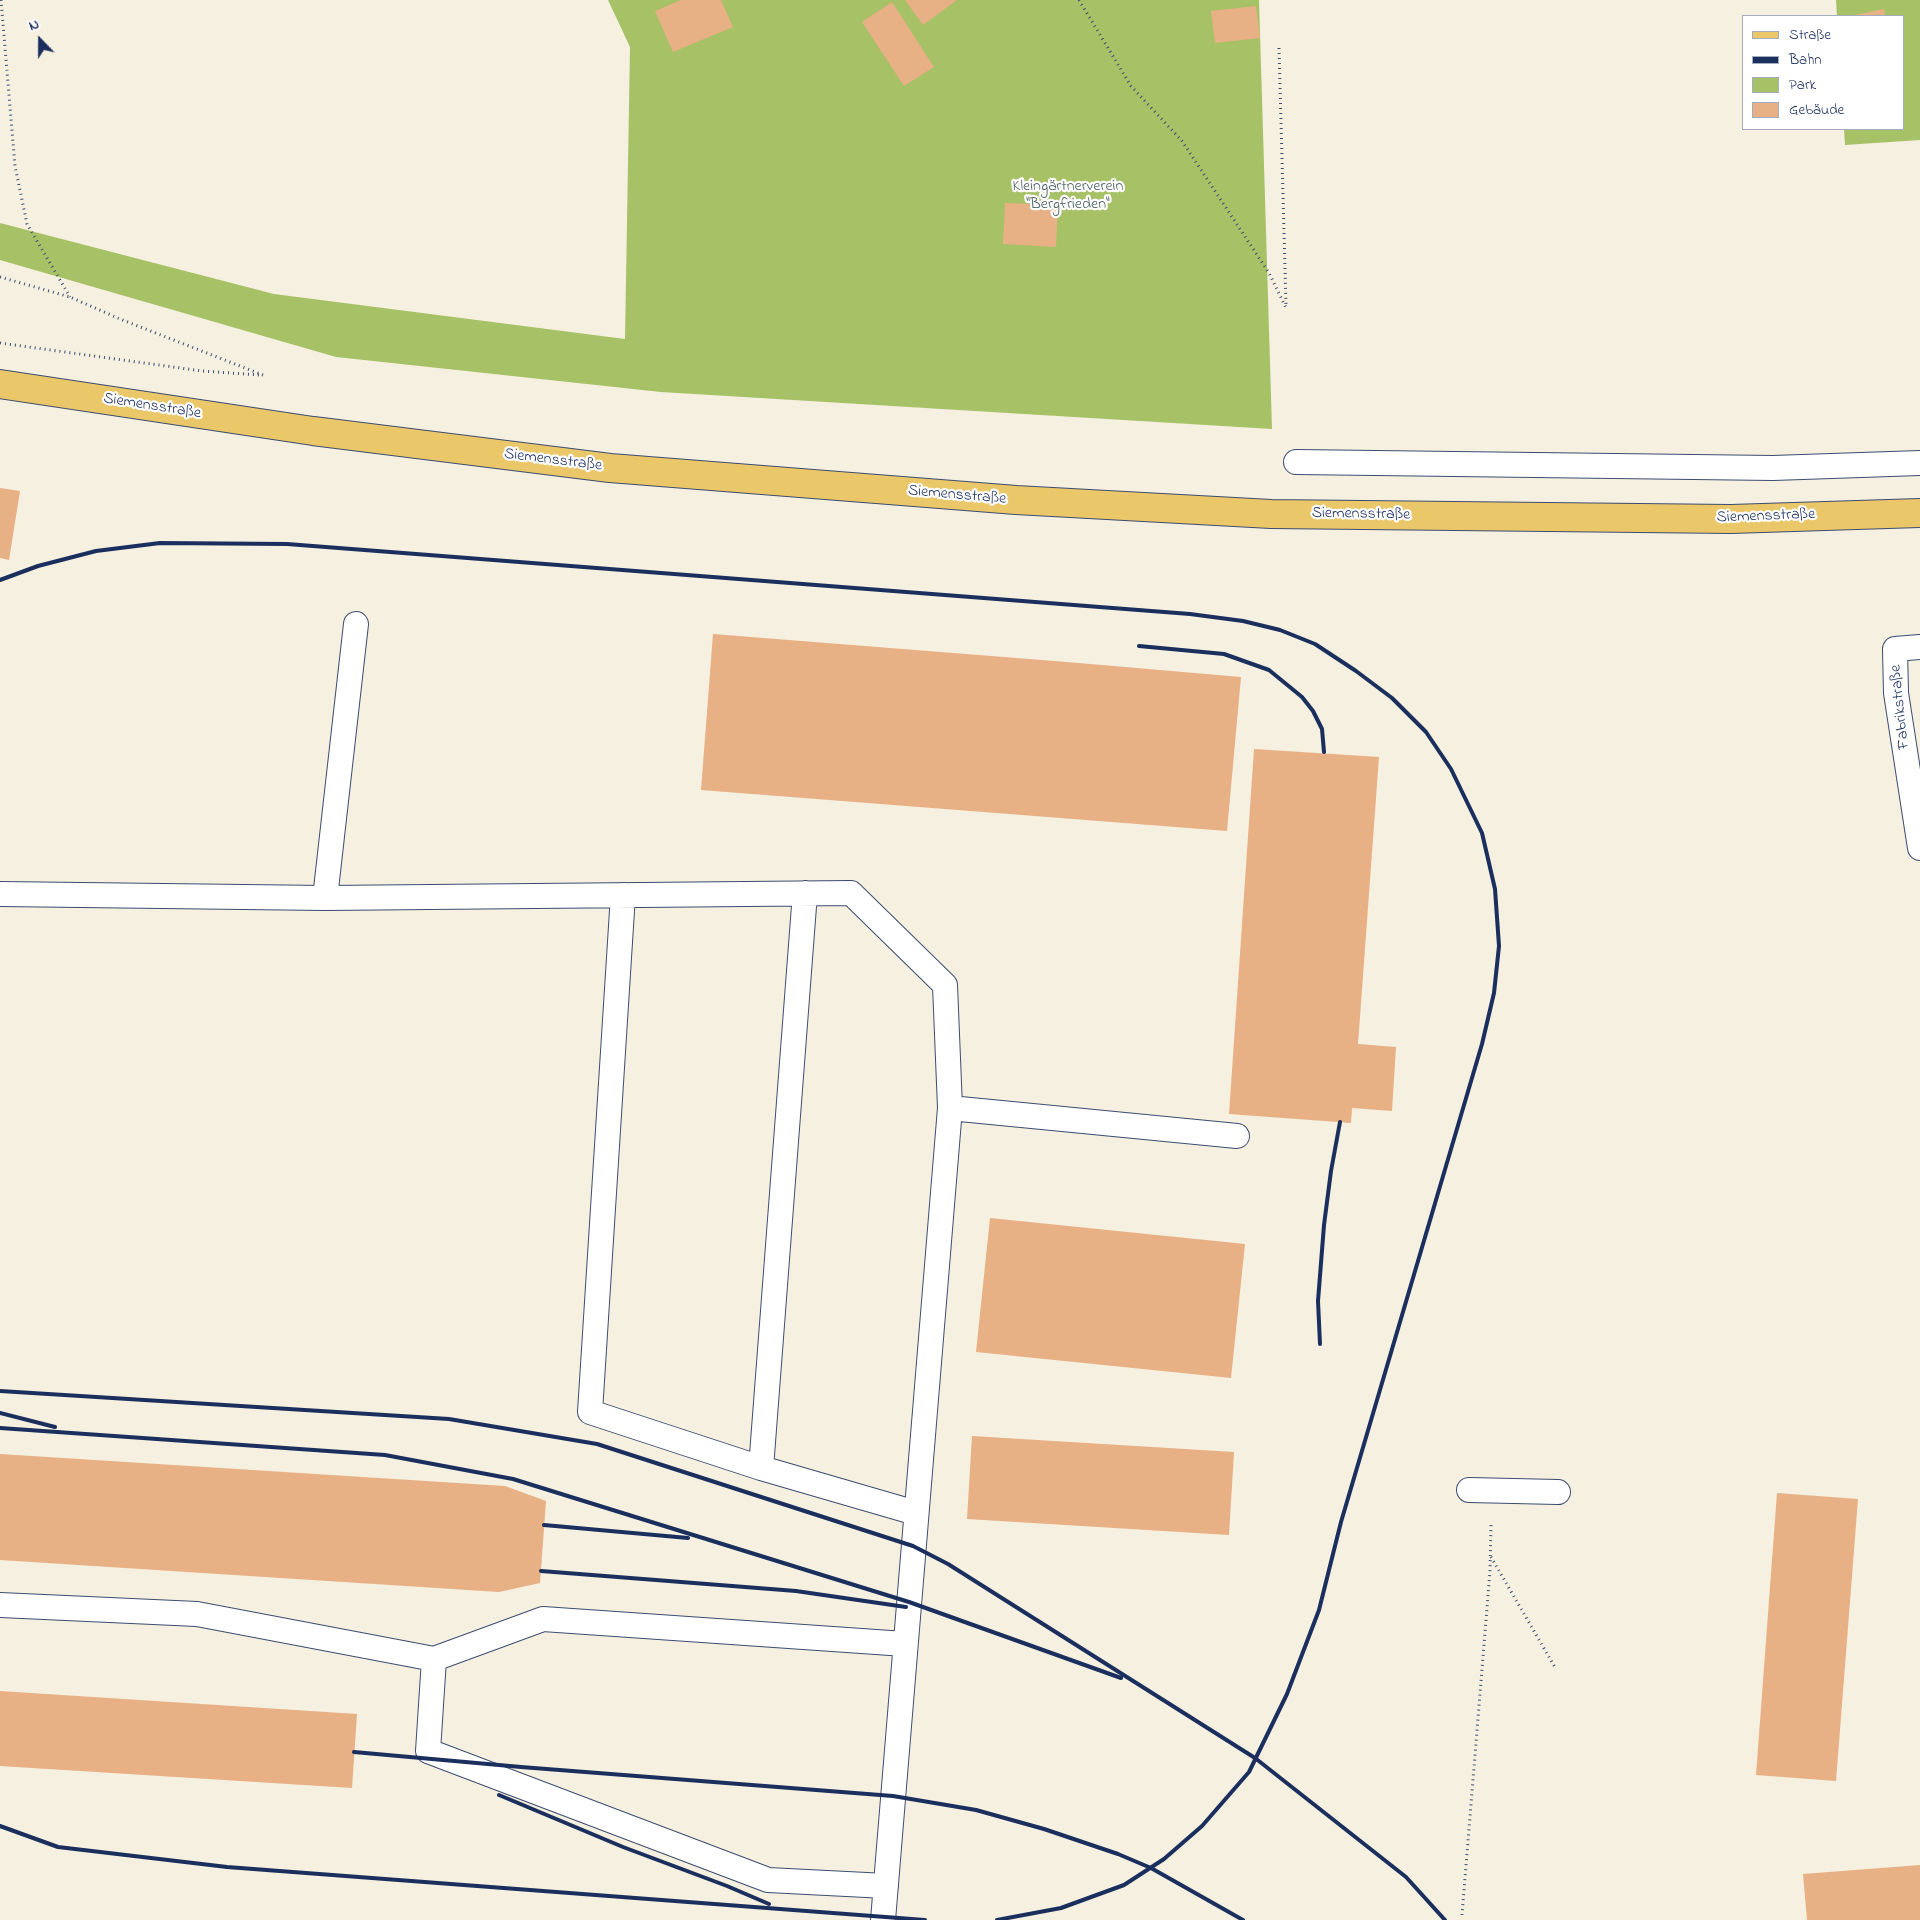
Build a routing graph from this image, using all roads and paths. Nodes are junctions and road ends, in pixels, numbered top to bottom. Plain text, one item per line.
1 (1, 0) edge
2 (1079, 0) edge
3 (1279, 48) dead end
4 (0, 277) edge
5 (70, 297) junction
6 (0, 343) edge
7 (0, 384) edge
8 (1296, 462) dead end
9 (1920, 462) edge
10 (1920, 512) edge
11 (356, 624) dead end
12 (1920, 647) edge
13 (1920, 848) edge
14 (0, 894) edge
15 (804, 894) junction
16 (623, 895) junction
17 (325, 898) junction
18 (950, 1108) junction
19 (1237, 1136) dead end
20 (761, 1468) junction
21 (1469, 1490) dead end
22 (1493, 1490) junction
23 (1558, 1492) dead end
24 (916, 1513) junction
25 (1490, 1557) junction
26 (0, 1605) edge
27 (905, 1644) junction
28 (434, 1659) junction
29 (1556, 1669) dead end
30 (886, 1886) junction
31 (1462, 1915) dead end
32 (883, 1920) edge

1 - 5 path
2 - 3 path
4 - 5 path
5 - 6 path
7 - 10 main road, Siemensstraße
8 - 9 lane
11 - 17 lane
12 - 13 lane, Fabrikstraße
14 - 17 lane
15 - 16 lane
15 - 18 lane
15 - 20 lane
16 - 17 lane
16 - 20 lane
18 - 19 lane
18 - 24 lane
20 - 24 lane
21 - 22 lane
22 - 23 lane
22 - 25 path
24 - 27 lane
25 - 29 path
25 - 31 path
26 - 28 lane
27 - 28 lane
27 - 30 lane
28 - 30 lane
30 - 32 lane

